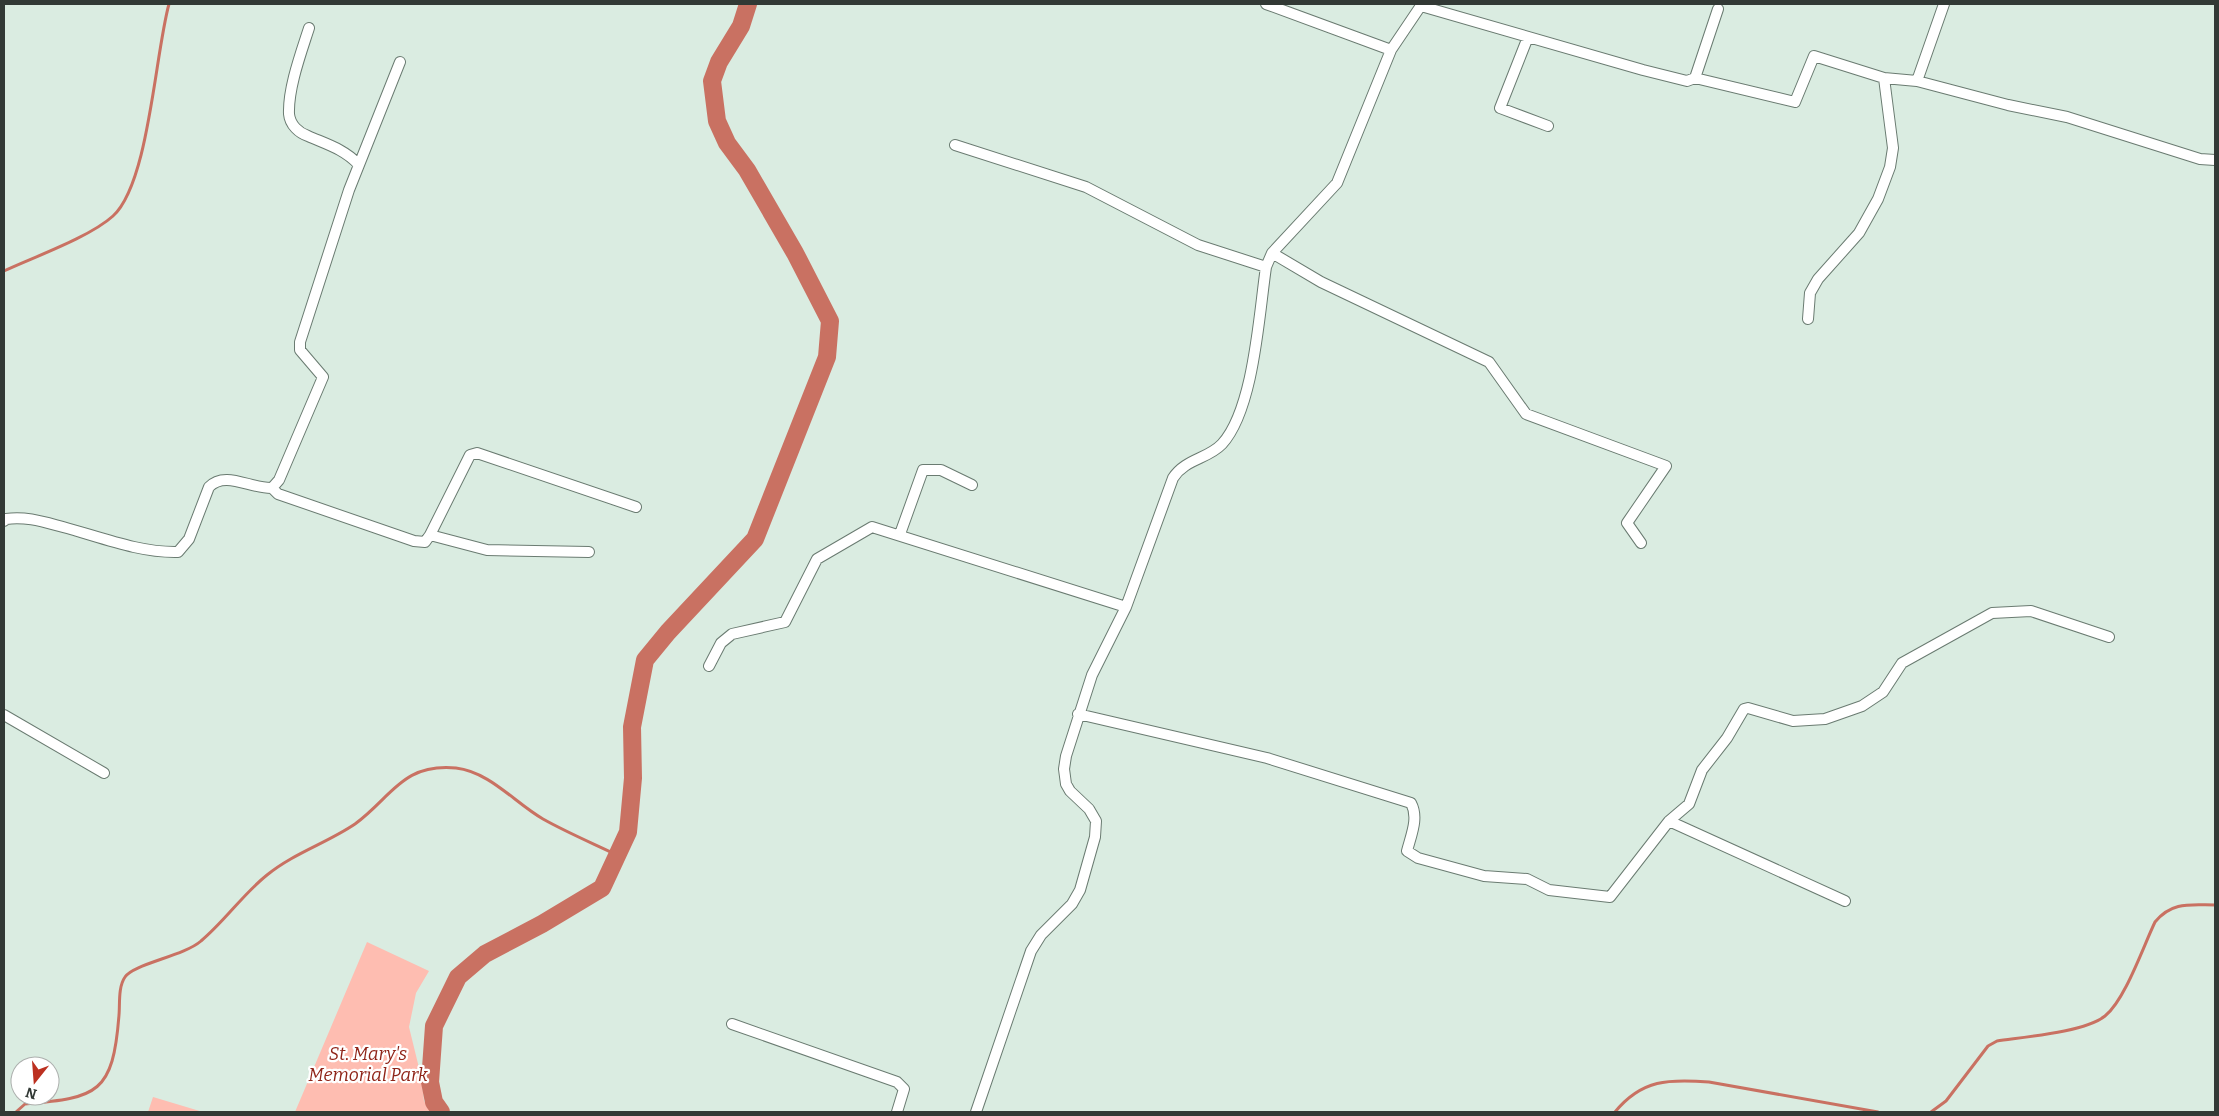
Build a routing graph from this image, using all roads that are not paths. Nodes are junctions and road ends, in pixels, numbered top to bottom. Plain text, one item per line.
1 (1266, 4) edge
2 (1944, 4) edge
3 (1422, 5) edge
4 (1718, 9) dead end
5 (309, 28) dead end
6 (1528, 36) junction
7 (1391, 50) junction
8 (400, 62) dead end
9 (1696, 78) junction
10 (1884, 78) junction
11 (1917, 80) junction
12 (1548, 126) dead end
13 (955, 145) dead end
14 (2215, 160) edge
15 (358, 164) junction
16 (1272, 253) junction
17 (1266, 267) junction
18 (1808, 319) dead end
19 (972, 485) dead end
20 (272, 488) junction
21 (636, 507) dead end
22 (4, 521) edge
23 (900, 534) junction
24 (430, 535) junction
25 (1640, 543) dead end
26 (589, 552) dead end
27 (1126, 606) junction
28 (2110, 637) dead end
29 (709, 666) dead end
30 (1078, 714) junction
31 (4, 715) edge
32 (104, 773) dead end
33 (1669, 821) junction
34 (1845, 901) dead end
35 (732, 1024) dead end
36 (897, 1112) edge
37 (976, 1112) edge

1 - 7 street
2 - 11 street
3 - 6 street
3 - 7 street
4 - 9 street
5 - 15 street
6 - 9 street
6 - 12 street
7 - 16 street
8 - 15 street
9 - 10 street
10 - 11 street
10 - 18 street
11 - 14 street
13 - 17 street
15 - 20 street
16 - 17 street
16 - 25 street
17 - 27 street
19 - 23 street
20 - 22 street
20 - 24 street
21 - 24 street
23 - 27 street
23 - 29 street
24 - 26 street
27 - 30 street
28 - 33 street
30 - 33 street
30 - 37 street
31 - 32 street
33 - 34 street
35 - 36 street

